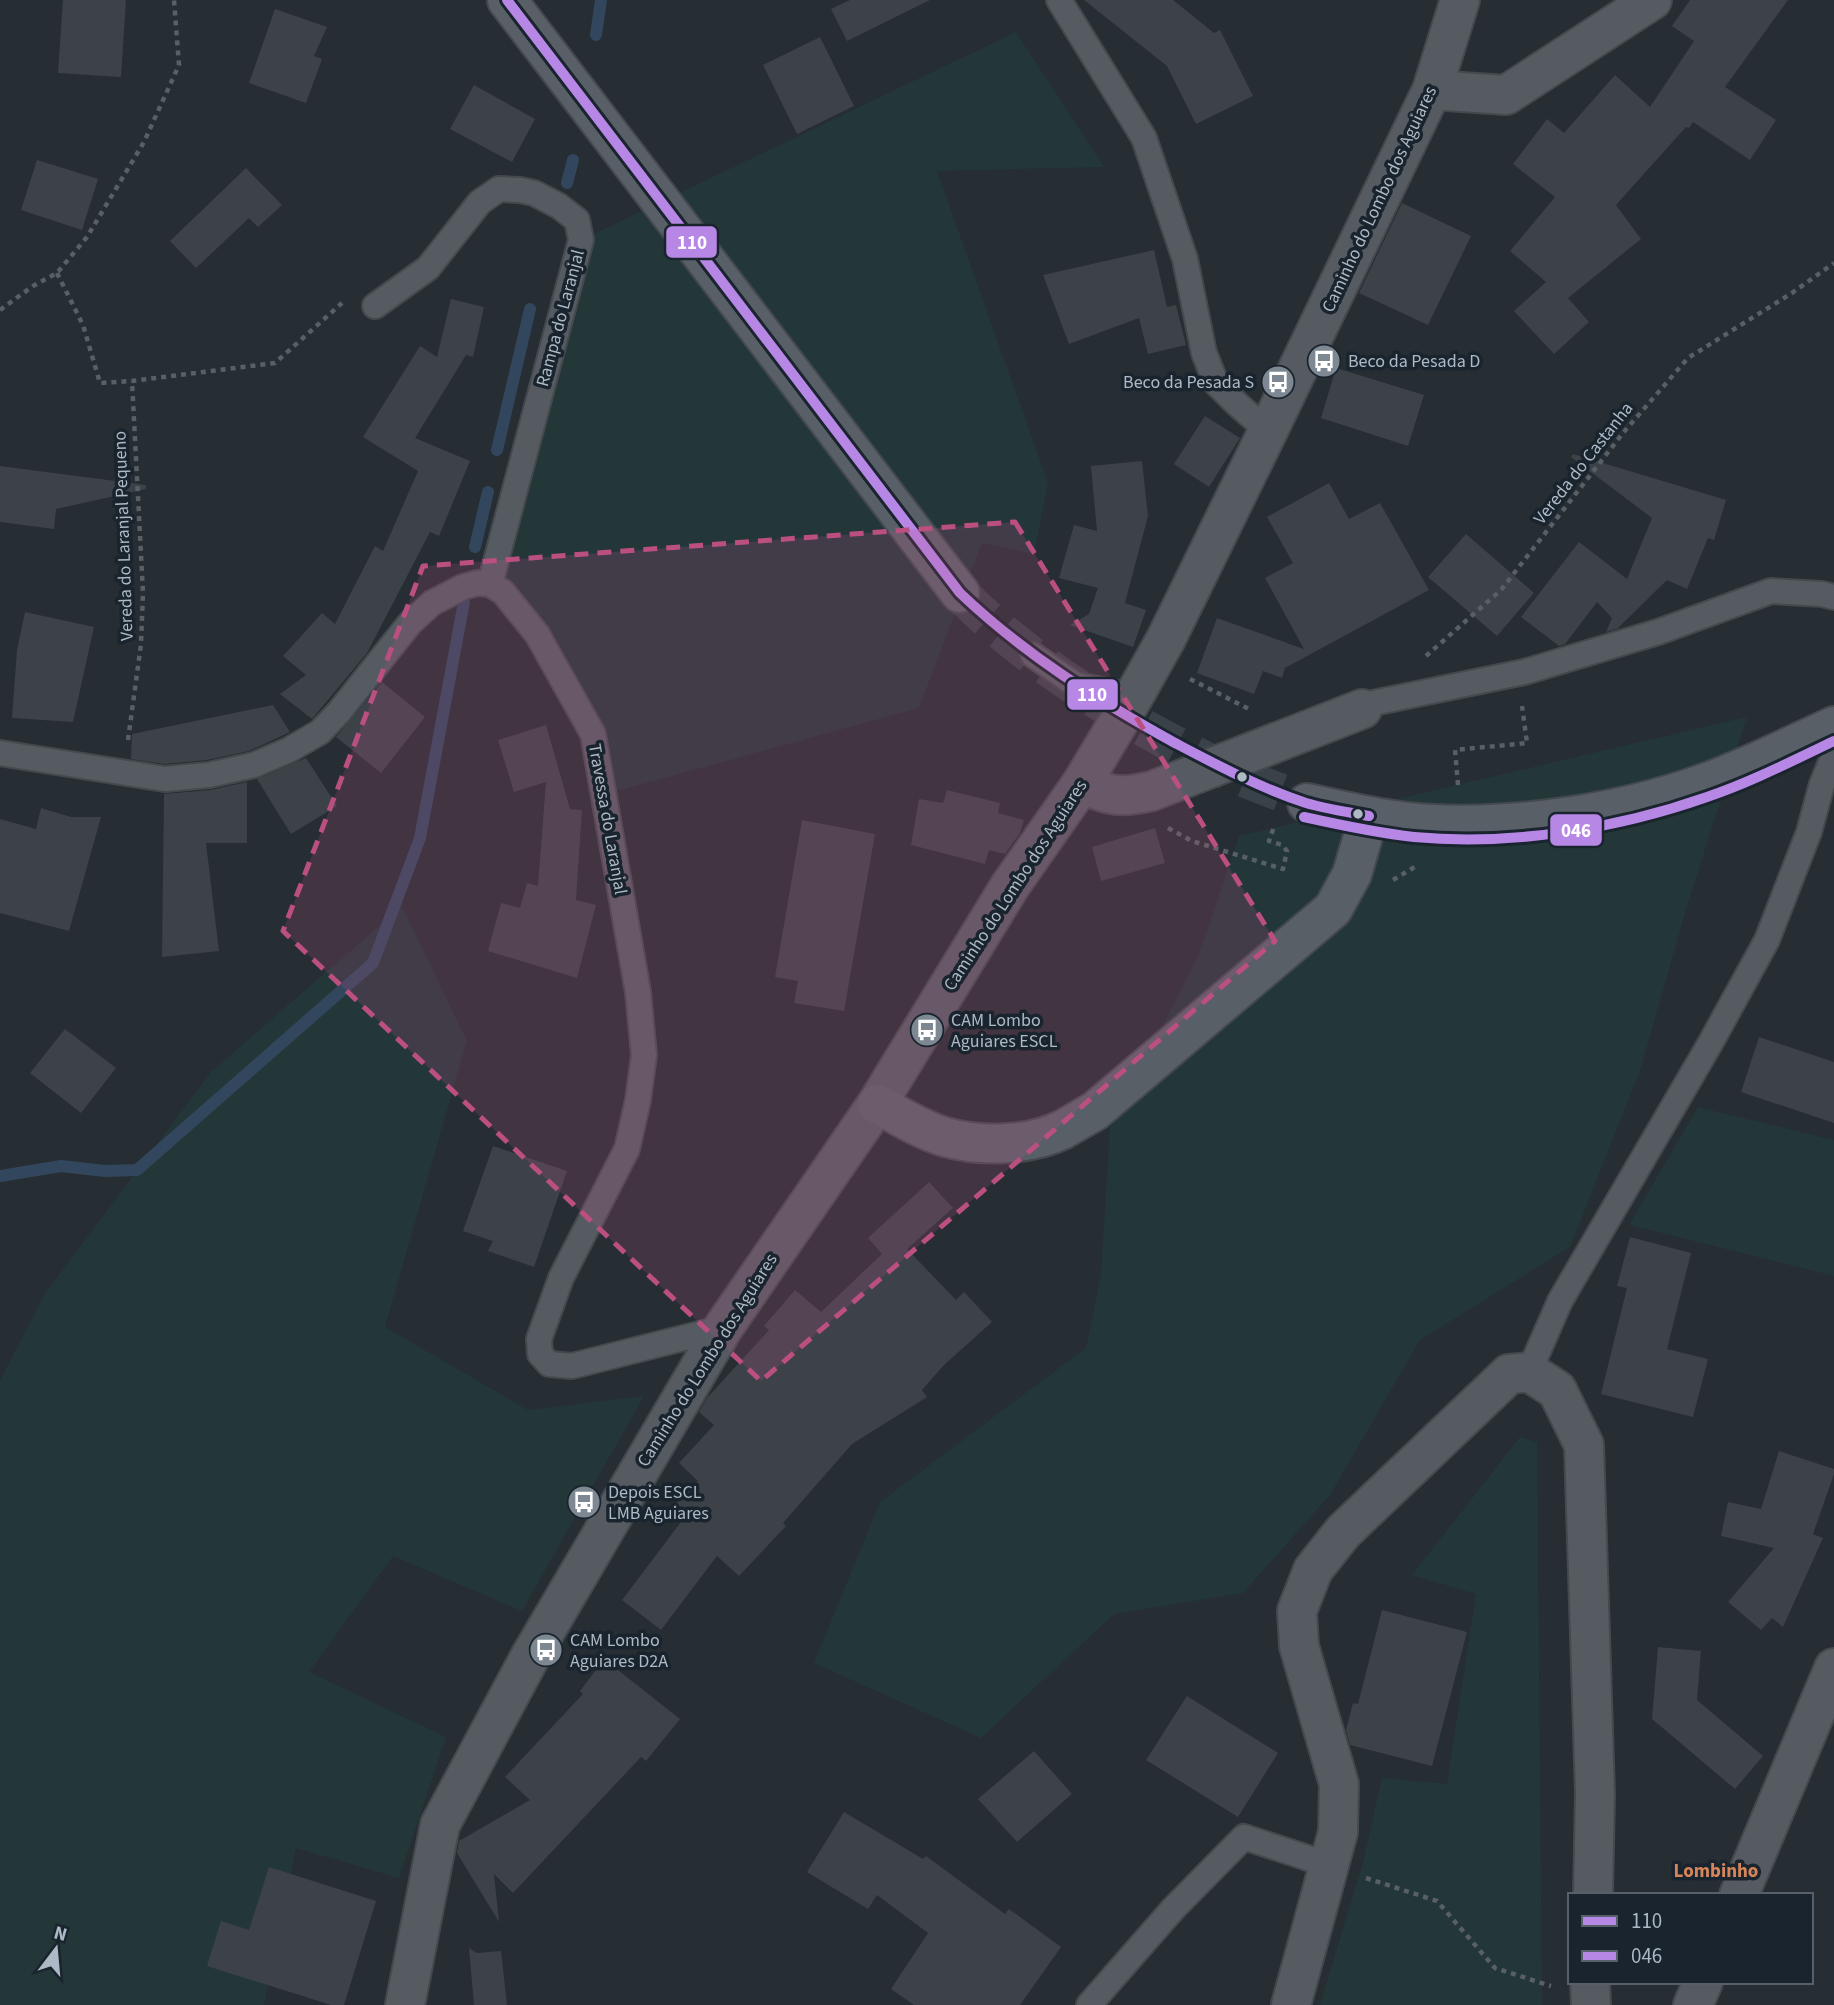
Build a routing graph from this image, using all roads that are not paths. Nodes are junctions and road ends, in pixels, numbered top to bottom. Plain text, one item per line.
1 (507, 0) edge
2 (1059, 0) edge
3 (1460, 0) edge
4 (1652, 0) edge
5 (1432, 90) junction
6 (375, 306) road end
7 (1268, 431) junction
8 (490, 583) junction
9 (960, 593) tunnel mouth
10 (1834, 597) edge
11 (1033, 655) dead end
12 (1135, 696) junction
13 (1362, 709) joint
14 (1834, 726) edge
15 (0, 753) edge
16 (1834, 755) edge
17 (1082, 783) junction
18 (1307, 803) tunnel mouth
19 (1369, 816) junction
20 (877, 1104) junction
21 (723, 1328) junction
22 (1529, 1372) junction
23 (1834, 1668) edge
24 (1329, 1865) junction
25 (1593, 1893) edge
26 (1740, 1893) edge
27 (1702, 1984) edge
28 (405, 2005) edge
29 (1089, 2005) edge
30 (1291, 2005) edge
31 (1693, 2005) edge

1 - 9 main road
2 - 7 lane
3 - 5 street, Caminho do Lombo dos Aguiares
4 - 5 street
5 - 7 street, Caminho do Lombo dos Aguiares
6 - 8 lane, Rampa do Laranjal
7 - 12 street, Caminho do Lombo dos Aguiares
8 - 15 lane
8 - 21 lane, Travessa do Laranjal
10 - 13 lane
11 - 12 lane
12 - 17 street, Caminho do Lombo dos Aguiares
13 - 17 street
14 - 19 main road
16 - 22 lane
17 - 20 street, Caminho do Lombo dos Aguiares
18 - 19 main road
19 - 20 main road
20 - 21 street, Caminho do Lombo dos Aguiares
21 - 28 street, Caminho do Lombo dos Aguiares
22 - 24 street
22 - 25 street
23 - 26 street
24 - 29 lane
24 - 30 street
27 - 31 street

